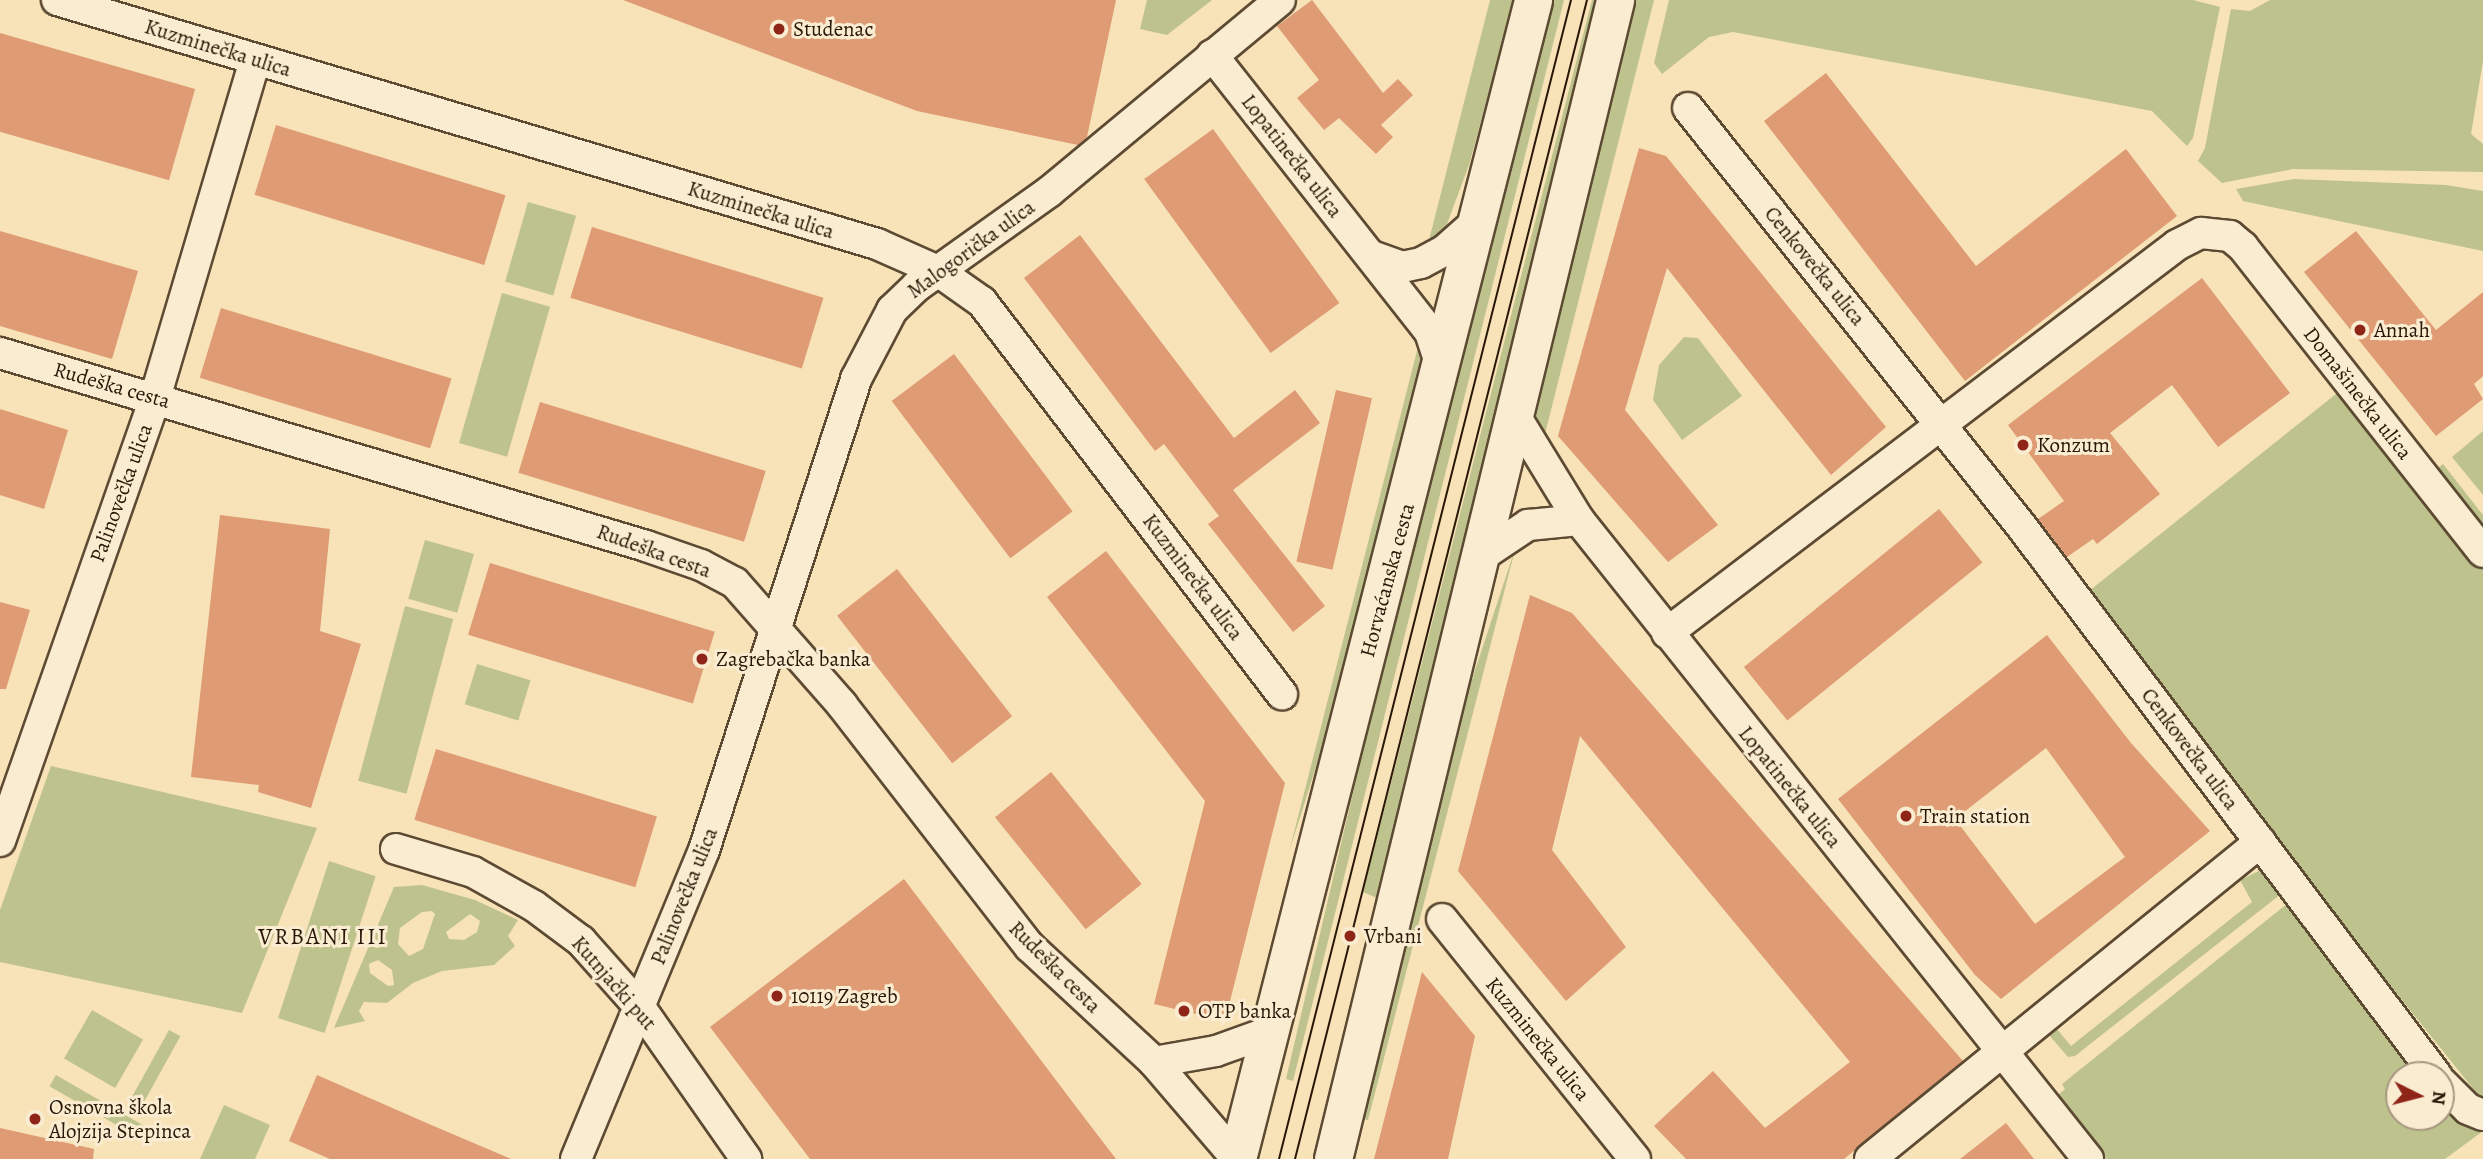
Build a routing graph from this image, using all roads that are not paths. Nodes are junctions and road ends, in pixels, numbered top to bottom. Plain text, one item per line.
1 (57, 0) edge
2 (1280, 0) edge
3 (1533, 0) edge
4 (1615, 0) edge
5 (1212, 55) junction
6 (255, 60) junction
7 (1688, 108) dead end
8 (1480, 219) junction
9 (1371, 256) junction
10 (938, 271) junction
11 (0, 353) edge
12 (1442, 369) junction
13 (155, 398) junction
14 (1514, 414) junction
15 (1941, 424) junction
16 (1579, 520) junction
17 (2483, 552) edge
18 (1480, 557) junction
19 (778, 628) junction
20 (1667, 633) junction
21 (1282, 694) dead end
22 (0, 841) edge
23 (2260, 842) junction
24 (396, 849) dead end
25 (1442, 919) dead end
26 (639, 1006) junction
27 (1269, 1032) junction
28 (2003, 1052) junction
29 (2425, 1061) edge
30 (1154, 1062) junction
31 (2455, 1096) edge
32 (2483, 1115) edge
33 (576, 1159) edge
34 (746, 1159) edge
35 (1237, 1159) edge
36 (1333, 1159) edge
37 (1634, 1159) edge
38 (1870, 1159) edge
39 (2088, 1159) edge

1 - 6 street, Kuzminečka ulica
2 - 5 street, Malogorička ulica
3 - 8 street, Horvaćanska cesta
4 - 14 street
5 - 9 street, Lopatinečka ulica
5 - 10 street, Malogorička ulica
6 - 10 street, Kuzminečka ulica
6 - 13 street, Palinovečka ulica
7 - 15 street, Cenkovečka ulica
8 - 9 street
8 - 12 street, Horvaćanska cesta
9 - 12 street, Lopatinečka ulica
10 - 19 street, Malogorička ulica
10 - 21 street, Kuzminečka ulica
11 - 13 street, Rudeška cesta
12 - 27 street, Horvaćanska cesta
13 - 19 street, Rudeška cesta
13 - 22 street, Palinovečka ulica
14 - 16 street, Lopatinečka ulica
14 - 18 street
15 - 17 street, Domašinečka ulica
15 - 20 street
15 - 23 street, Cenkovečka ulica
16 - 18 street
16 - 20 street, Lopatinečka ulica
18 - 36 street
19 - 26 street, Palinovečka ulica
19 - 30 street, Rudeška cesta
20 - 28 street, Lopatinečka ulica
23 - 28 street
23 - 29 street, Cenkovečka ulica
24 - 26 street, Kutnjački put
25 - 37 street, Kuzminečka ulica
26 - 33 street, Palinovečka ulica
26 - 34 street, Kutnjački put
27 - 30 street
27 - 35 street, Horvaćanska cesta
28 - 38 street
28 - 39 street, Lopatinečka ulica
30 - 35 street, Rudeška cesta
31 - 32 street

